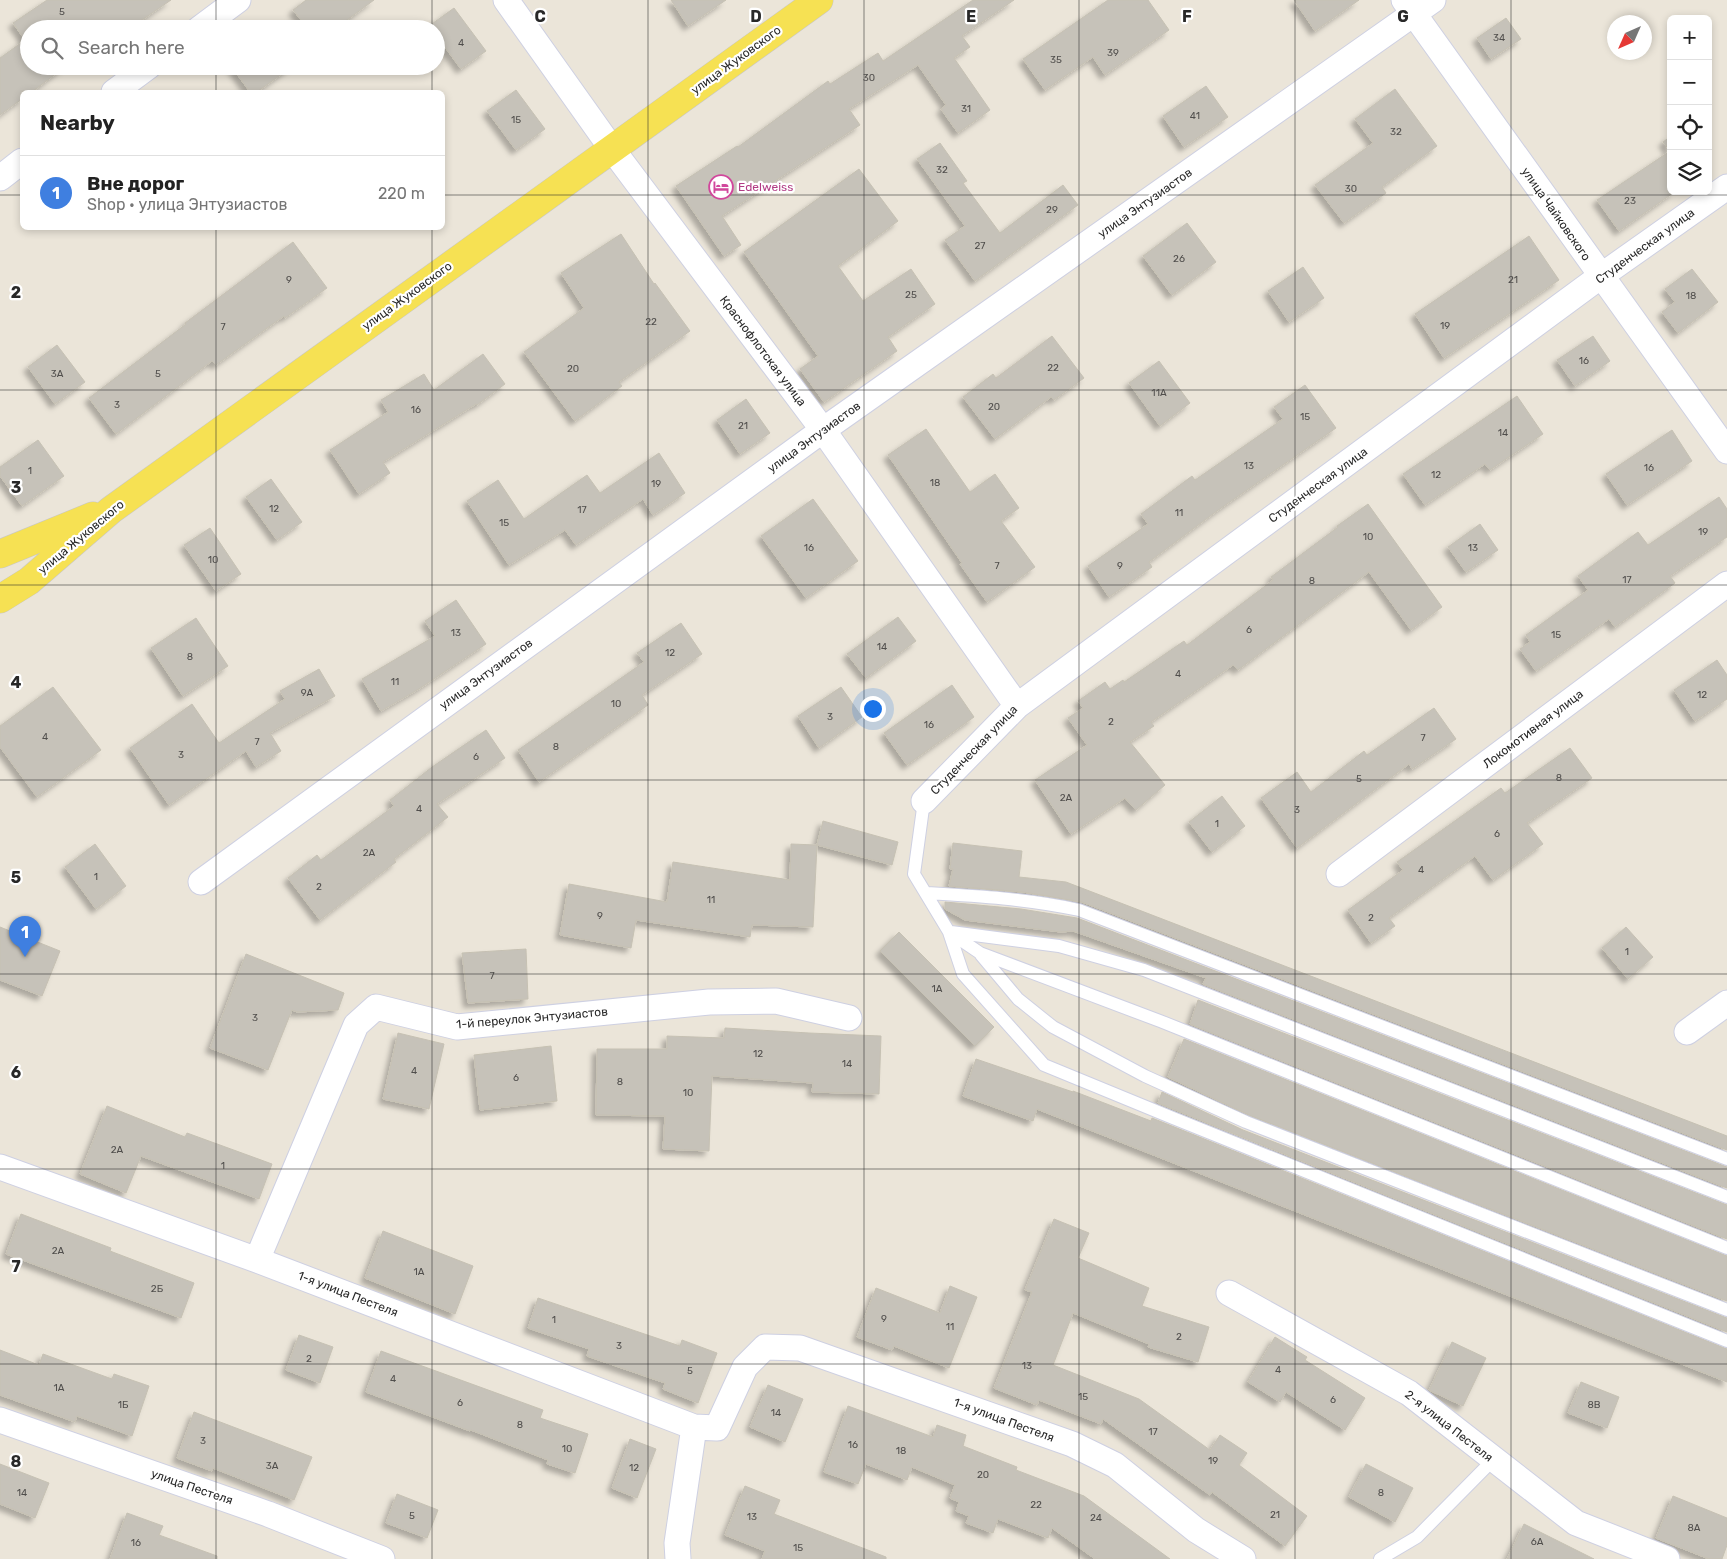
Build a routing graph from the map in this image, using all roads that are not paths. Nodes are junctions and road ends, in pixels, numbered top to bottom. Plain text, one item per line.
1 (238, 0) edge
2 (506, 0) edge
3 (819, 0) edge
4 (1417, 4) edge
5 (211, 20) edge
6 (137, 75) edge
7 (117, 90) edge
8 (612, 149) junction
9 (20, 163) edge
10 (0, 178) edge
11 (1727, 186) edge
12 (1601, 276) junction
13 (822, 430) junction
14 (1727, 451) edge
15 (111, 510) junction
16 (0, 554) edge
17 (1727, 584) edge
18 (0, 599) edge
19 (1017, 706) junction
20 (924, 801) joint
21 (1339, 874) dead end
22 (201, 882) dead end
23 (926, 894) junction
24 (949, 932) junction
25 (980, 953) junction
26 (1727, 1003) edge
27 (849, 1018) dead end
28 (1687, 1032) dead end
29 (1727, 1159) edge
30 (0, 1167) edge
31 (1727, 1197) edge
32 (1727, 1248) edge
33 (257, 1260) junction
34 (1229, 1293) dead end
35 (1727, 1310) edge
36 (1727, 1341) edge
37 (0, 1420) edge
38 (694, 1427) junction
39 (1493, 1460) junction
40 (382, 1559) edge
41 (678, 1559) edge
42 (1243, 1559) edge
43 (1380, 1559) edge
44 (1667, 1559) edge

1 - 5 street
2 - 8 street, Краснофлотская улица
3 - 8 main road, улица Жуковского
4 - 12 street, улица Чайковского
4 - 13 street, улица Энтузиастов
6 - 7 street
8 - 13 street, Краснофлотская улица
8 - 15 main road, улица Жуковского
9 - 10 street
11 - 12 street, Студенческая улица
12 - 14 street, улица Чайковского
12 - 19 street, Студенческая улица
13 - 19 street, Краснофлотская улица
13 - 22 street, улица Энтузиастов
15 - 16 main road
15 - 18 main road, улица Жуковского
17 - 21 street, Локомотивная улица
19 - 20 street, Студенческая улица
20 - 23 lane
23 - 24 lane
23 - 29 lane
24 - 25 lane
24 - 31 lane
24 - 36 lane
25 - 32 lane
25 - 35 lane
26 - 28 street
27 - 33 street, 1-й переулок Энтузиастов
30 - 33 street, 1-я улица Пестеля
33 - 38 street, 1-я улица Пестеля
34 - 39 street, 2-я улица Пестеля
37 - 40 street, улица Пестеля
38 - 41 street
38 - 42 street, 1-я улица Пестеля
39 - 43 lane
39 - 44 street, 2-я улица Пестеля

